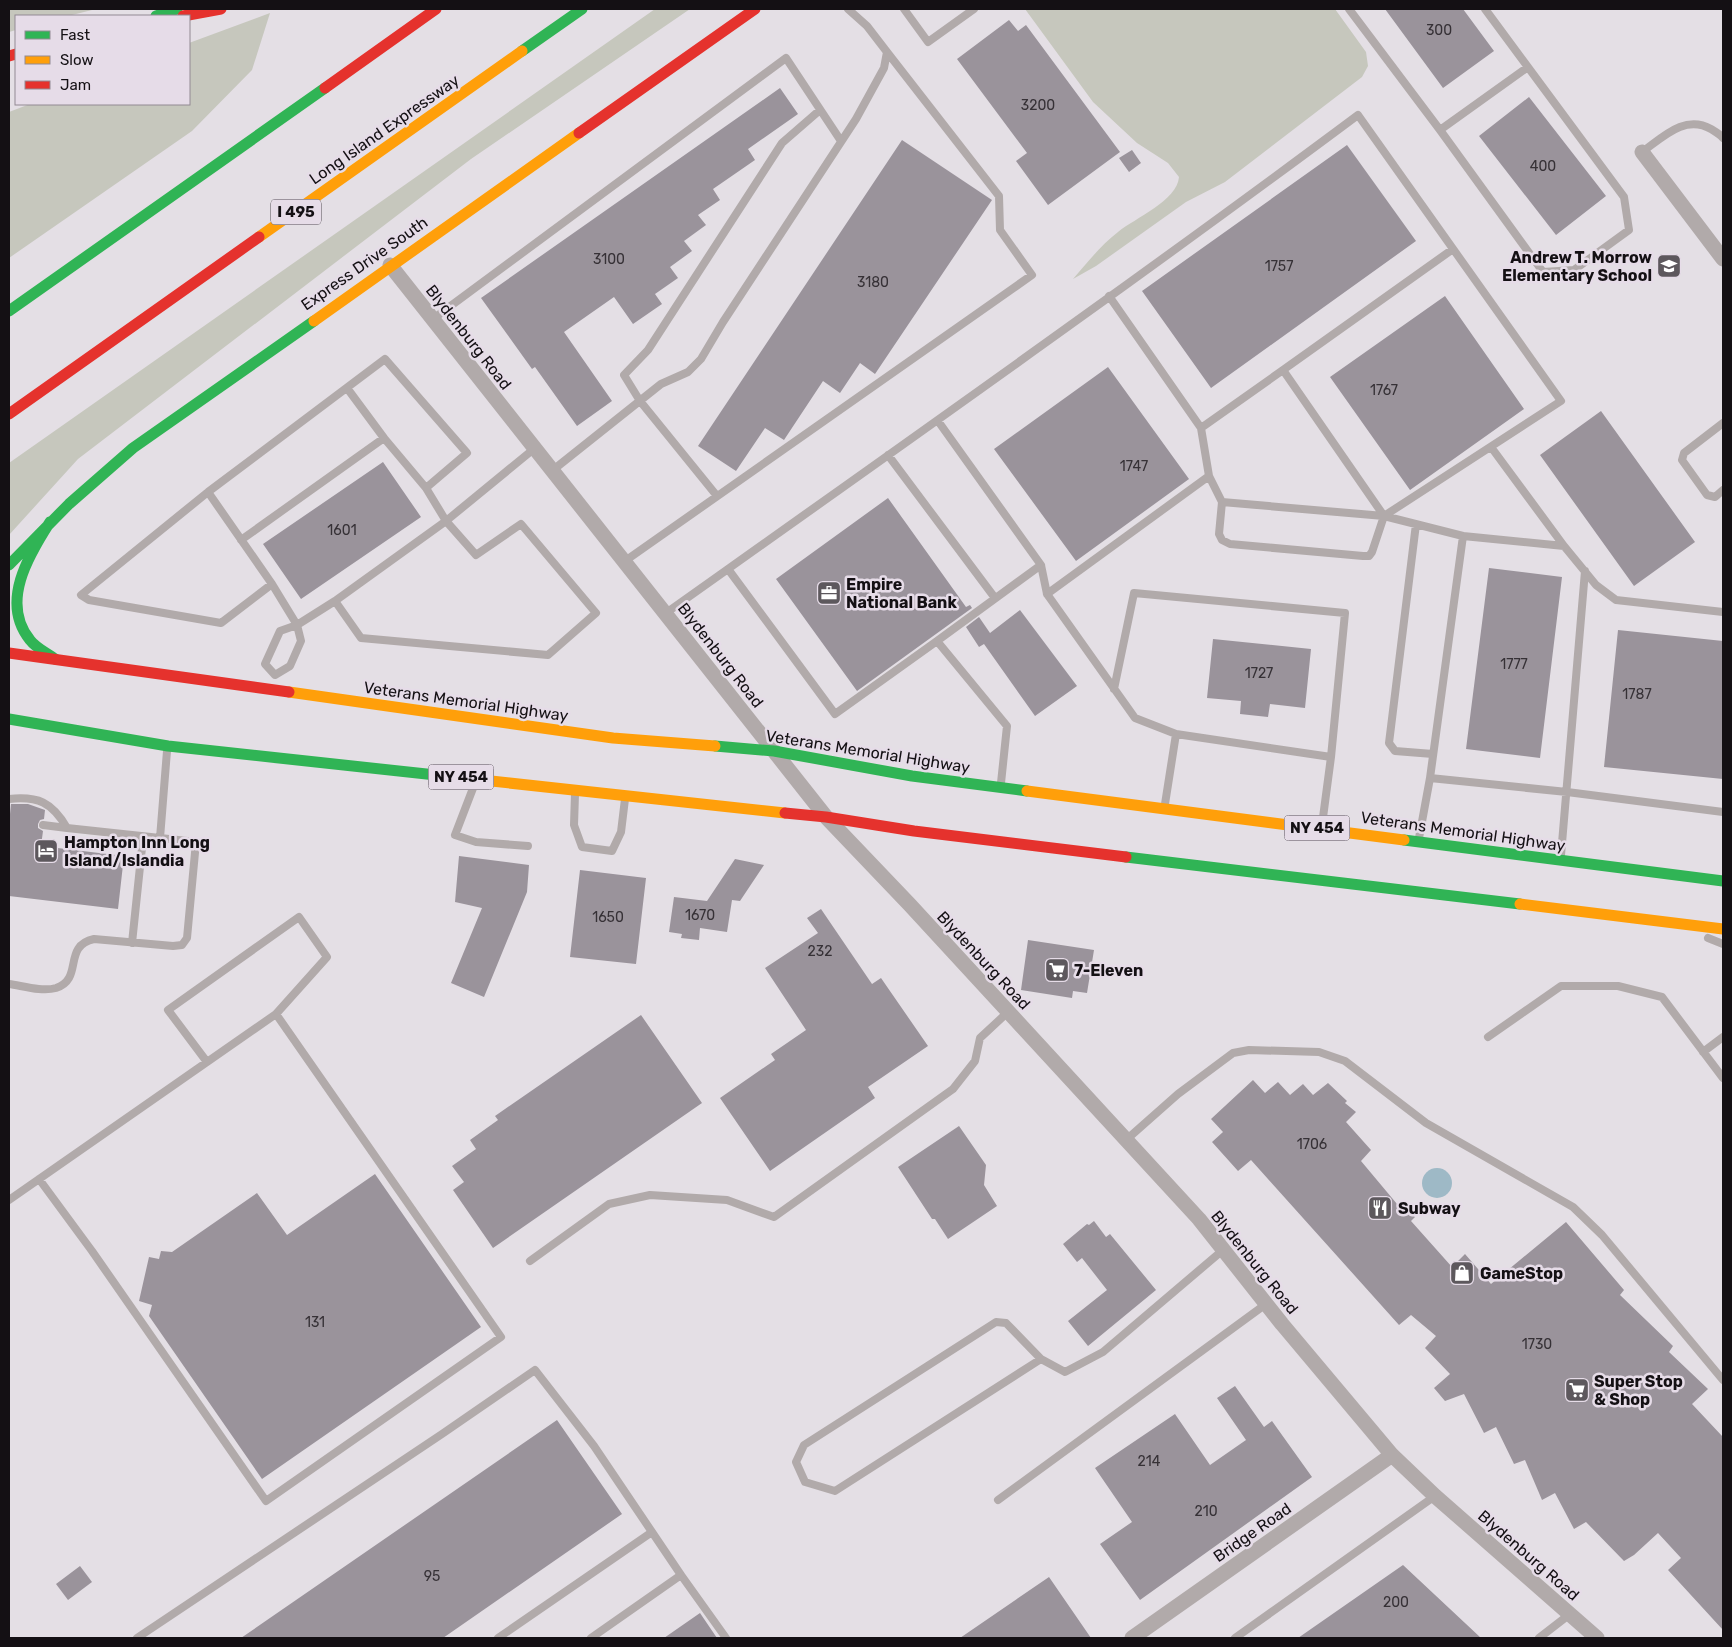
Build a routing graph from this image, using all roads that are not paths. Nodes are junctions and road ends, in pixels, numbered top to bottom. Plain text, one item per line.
1 (177, 9) edge
2 (221, 9) edge
3 (436, 9) edge
4 (582, 9) edge
5 (755, 9) edge
6 (848, 9) edge
7 (904, 9) edge
8 (974, 9) edge
9 (1349, 9) edge
10 (1485, 9) edge
11 (159, 15) edge
12 (188, 15) edge
13 (886, 52) junction
14 (1528, 67) junction
15 (820, 110) junction
16 (1440, 130) junction
17 (1723, 138) edge
18 (841, 141) junction
19 (1642, 152) joint
20 (1453, 249) junction
21 (1723, 259) edge
22 (390, 265) junction
23 (1109, 296) junction
24 (9, 311) edge
25 (433, 319) junction
26 (1283, 370) junction
27 (346, 388) junction
28 (640, 401) junction
29 (9, 414) edge
30 (938, 421) junction
31 (1723, 423) edge
32 (1201, 428) junction
33 (384, 438) junction
34 (1491, 447) junction
35 (535, 448) junction
36 (888, 455) junction
37 (552, 470) junction
38 (1209, 476) junction
39 (426, 488) junction
40 (1723, 490) edge
41 (208, 492) junction
42 (717, 496) junction
43 (1222, 502) junction
44 (1384, 516) junction
45 (446, 521) junction
46 (50, 522) junction
47 (1416, 524) junction
48 (1463, 536) junction
49 (241, 540) junction
50 (1564, 546) junction
51 (625, 561) junction
52 (9, 565) edge
53 (1042, 565) junction
54 (728, 568) junction
55 (1585, 571) junction
56 (272, 584) junction
57 (1047, 594) junction
58 (996, 598) junction
59 (335, 601) junction
60 (1723, 612) edge
61 (666, 613) junction
62 (296, 625) junction
63 (937, 641) junction
64 (9, 653) edge
65 (55, 659) junction
66 (275, 675) junction
67 (272, 690) junction
68 (1114, 690) junction
69 (9, 719) edge
70 (1176, 734) junction
71 (168, 746) junction
72 (774, 751) junction
73 (1433, 754) junction
74 (1330, 757) junction
75 (477, 778) junction
76 (1430, 778) junction
77 (1000, 787) junction
78 (575, 790) junction
79 (1567, 792) junction
80 (625, 795) junction
81 (9, 798) edge
82 (1164, 808) junction
83 (1723, 812) edge
84 (826, 816) junction
85 (43, 825) dead end
86 (67, 828) junction
87 (1322, 829) junction
88 (144, 838) junction
89 (160, 838) junction
90 (1418, 842) junction
91 (528, 846) dead end
92 (1561, 861) junction
93 (1723, 881) edge
94 (1667, 922) junction
95 (1723, 929) edge
96 (132, 943) junction
97 (1723, 944) edge
98 (9, 984) edge
99 (1008, 1012) junction
100 (276, 1014) junction
101 (1488, 1037) dead end
102 (1723, 1037) edge
103 (1703, 1052) junction
104 (207, 1062) junction
105 (1723, 1078) edge
106 (1126, 1140) junction
107 (39, 1179) junction
108 (9, 1200) edge
109 (1223, 1250) junction
110 (530, 1261) dead end
111 (1266, 1304) junction
112 (1041, 1359) junction
113 (1723, 1380) edge
114 (1392, 1455) junction
115 (1435, 1496) junction
116 (998, 1500) dead end
117 (652, 1532) junction
118 (681, 1575) junction
119 (1570, 1614) junction
120 (137, 1638) edge
121 (498, 1638) edge
122 (591, 1638) edge
123 (726, 1638) edge
124 (1132, 1638) edge
125 (1235, 1638) edge
126 (1540, 1638) edge
127 (1597, 1638) edge

1 - 11 main road
2 - 12 main road
3 - 24 main road
4 - 29 main road, Long Island Expressway / I 495
5 - 22 main road, Express Drive South
6 - 13 lane
7 - 8 lane
9 - 16 lane
10 - 14 lane
13 - 18 lane
13 - 42 lane
14 - 16 lane
14 - 16 lane
15 - 18 lane
15 - 25 lane
15 - 28 lane
17 - 19 lane
18 - 28 lane
19 - 21 street
20 - 23 lane
20 - 26 lane
20 - 34 lane
22 - 25 street, Blydenburg Road
22 - 46 main road, Express Drive South
23 - 30 lane
23 - 32 lane
25 - 35 street, Blydenburg Road
26 - 32 lane
26 - 44 lane
27 - 33 lane
27 - 39 lane
27 - 41 lane
28 - 37 lane
28 - 42 lane
30 - 36 lane
30 - 53 lane
31 - 40 lane
32 - 38 lane
33 - 39 lane
33 - 49 lane
34 - 44 lane
34 - 50 lane
35 - 37 street, Blydenburg Road
35 - 45 lane
36 - 54 lane
36 - 58 lane
37 - 51 street, Blydenburg Road
38 - 43 lane
38 - 57 lane
39 - 45 lane
41 - 49 lane
41 - 56 lane
42 - 51 lane
43 - 44 lane
43 - 44 lane
44 - 47 lane
45 - 59 lane
45 - 59 lane
46 - 52 main road, Express Drive South
46 - 65 main road
47 - 48 lane
47 - 73 lane
48 - 50 lane
48 - 73 lane
49 - 56 lane
50 - 55 lane
51 - 61 street, Blydenburg Road
53 - 57 lane
53 - 58 lane
54 - 61 lane
54 - 63 lane
55 - 60 lane
55 - 79 lane
56 - 62 lane
57 - 68 lane
58 - 63 lane
59 - 62 lane
61 - 72 street, Blydenburg Road
62 - 66 lane
62 - 66 lane
63 - 77 lane
64 - 65 main road, Veterans Memorial Highway / NY 454
65 - 67 main road, Veterans Memorial Highway / NY 454
66 - 67 lane
67 - 72 main road, Veterans Memorial Highway / NY 454
68 - 70 lane
68 - 74 lane
69 - 71 main road, NY 454
70 - 74 lane
70 - 82 lane
71 - 75 main road, NY 454
71 - 89 lane
72 - 77 main road, Veterans Memorial Highway / NY 454
72 - 84 street, Blydenburg Road
73 - 76 lane
74 - 87 lane
75 - 78 main road, NY 454
75 - 91 lane
76 - 79 lane
76 - 90 lane
77 - 82 main road, Veterans Memorial Highway / NY 454
78 - 80 main road, NY 454
78 - 80 lane
79 - 83 lane
79 - 92 lane
80 - 84 main road, NY 454
81 - 86 lane
82 - 87 main road, Veterans Memorial Highway / NY 454
84 - 94 main road, NY 454
84 - 99 street, Blydenburg Road
85 - 86 lane
86 - 88 lane
87 - 90 main road, Veterans Memorial Highway / NY 454
88 - 89 lane
88 - 96 lane
89 - 96 lane
90 - 92 main road, Veterans Memorial Highway / NY 454
92 - 93 main road, Veterans Memorial Highway / NY 454
94 - 95 main road, NY 454
94 - 97 lane
96 - 98 lane
99 - 106 street, Blydenburg Road
99 - 110 lane
100 - 104 lane
100 - 104 lane
100 - 107 lane
101 - 103 lane
102 - 103 lane
103 - 105 lane
104 - 107 lane
106 - 109 street, Blydenburg Road
106 - 113 lane
107 - 108 lane
109 - 111 street, Blydenburg Road
109 - 112 lane
111 - 114 street, Blydenburg Road
111 - 116 lane
112 - 112 lane
114 - 115 street, Blydenburg Road
114 - 124 street, Bridge Road
115 - 119 street, Blydenburg Road
115 - 125 lane
117 - 118 lane
117 - 120 lane
117 - 121 lane
118 - 122 lane
118 - 123 lane
119 - 126 lane
119 - 127 street, Blydenburg Road

